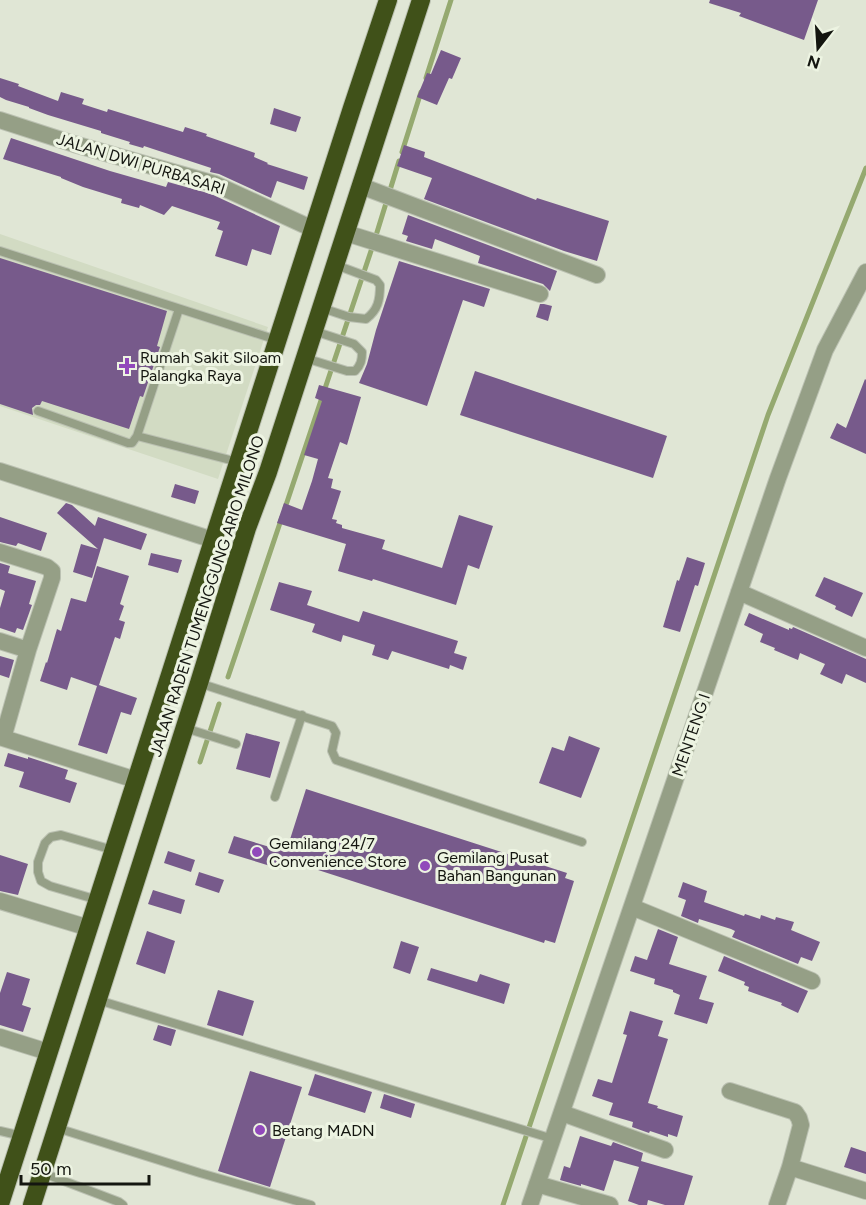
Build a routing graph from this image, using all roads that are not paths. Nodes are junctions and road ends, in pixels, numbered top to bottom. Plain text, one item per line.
1 (388, 0) edge
2 (421, 0) edge
3 (0, 120) edge
4 (361, 186) junction
5 (313, 229) junction
6 (346, 233) junction
7 (0, 251) edge
8 (336, 265) junction
9 (866, 272) edge
10 (597, 275) dead end
11 (540, 294) dead end
12 (322, 308) junction
13 (179, 309) junction
14 (314, 331) junction
15 (277, 340) junction
16 (305, 358) junction
17 (38, 411) dead end
18 (137, 436) junction
19 (239, 463) junction
20 (0, 471) edge
21 (268, 472) junction
22 (213, 540) junction
23 (0, 552) edge
24 (739, 592) junction
25 (0, 641) edge
26 (866, 648) edge
27 (28, 650) junction
28 (199, 683) junction
29 (302, 716) junction
30 (185, 728) junction
31 (1, 737) edge
32 (236, 744) dead end
33 (136, 780) junction
34 (275, 797) dead end
35 (582, 842) dead end
36 (113, 850) junction
37 (98, 900) junction
38 (0, 901) edge
39 (632, 907) junction
40 (89, 928) junction
41 (812, 981) dead end
42 (98, 1000) junction
43 (0, 1037) edge
44 (48, 1052) junction
45 (730, 1091) dead end
46 (562, 1113) junction
47 (57, 1128) junction
48 (0, 1131) edge
49 (22, 1136) junction
50 (553, 1139) junction
51 (664, 1150) dead end
52 (790, 1167) junction
53 (42, 1173) junction
54 (537, 1184) junction
55 (866, 1191) edge
56 (0, 1204) edge
57 (32, 1205) edge
58 (123, 1205) edge
59 (311, 1205) edge
60 (530, 1205) edge
61 (610, 1205) edge
62 (777, 1205) edge

1 - 5 highway, JALAN RADEN TUMENGGUNG ARIO MILONO
2 - 4 highway, JALAN RADEN TUMENGGUNG ARIO MILONO
3 - 5 street, JALAN DWI PURBASARI
4 - 6 highway, JALAN RADEN TUMENGGUNG ARIO MILONO
4 - 10 street
5 - 15 highway, JALAN RADEN TUMENGGUNG ARIO MILONO
6 - 8 highway, JALAN RADEN TUMENGGUNG ARIO MILONO
6 - 11 street
7 - 13 lane
8 - 12 highway, JALAN RADEN TUMENGGUNG ARIO MILONO
8 - 12 lane
9 - 24 street, MENTENG I
12 - 14 highway, JALAN RADEN TUMENGGUNG ARIO MILONO
13 - 15 lane
13 - 18 lane
14 - 16 highway, JALAN RADEN TUMENGGUNG ARIO MILONO
14 - 16 lane
15 - 19 highway, JALAN RADEN TUMENGGUNG ARIO MILONO
16 - 21 highway, JALAN RADEN TUMENGGUNG ARIO MILONO
17 - 18 lane
18 - 19 lane
19 - 21 highway
19 - 22 highway, JALAN RADEN TUMENGGUNG ARIO MILONO
20 - 22 street
21 - 28 highway, JALAN RADEN TUMENGGUNG ARIO MILONO
22 - 33 highway, JALAN RADEN TUMENGGUNG ARIO MILONO
23 - 27 street
24 - 26 street
24 - 39 street, MENTENG I
25 - 27 street
27 - 31 street
28 - 29 lane
28 - 30 highway, JALAN RADEN TUMENGGUNG ARIO MILONO
29 - 34 lane
29 - 35 lane
30 - 32 lane
30 - 42 highway, JALAN RADEN TUMENGGUNG ARIO MILONO
31 - 33 street
33 - 36 highway, JALAN RADEN TUMENGGUNG ARIO MILONO
36 - 37 highway, JALAN RADEN TUMENGGUNG ARIO MILONO
36 - 37 lane
37 - 40 highway, JALAN RADEN TUMENGGUNG ARIO MILONO
38 - 40 street
39 - 41 street
39 - 46 street, MENTENG I
40 - 44 highway, JALAN RADEN TUMENGGUNG ARIO MILONO
42 - 47 highway, JALAN RADEN TUMENGGUNG ARIO MILONO
42 - 50 lane
43 - 44 street
44 - 49 highway, JALAN RADEN TUMENGGUNG ARIO MILONO
45 - 52 street
46 - 50 street, MENTENG I
46 - 51 street
47 - 53 highway, JALAN RADEN TUMENGGUNG ARIO MILONO
47 - 59 lane
48 - 49 lane
49 - 56 highway, JALAN RADEN TUMENGGUNG ARIO MILONO
50 - 54 street, MENTENG I
52 - 55 street
52 - 62 street
53 - 57 highway, JALAN RADEN TUMENGGUNG ARIO MILONO
53 - 58 lane
54 - 60 street, MENTENG I
54 - 61 street

